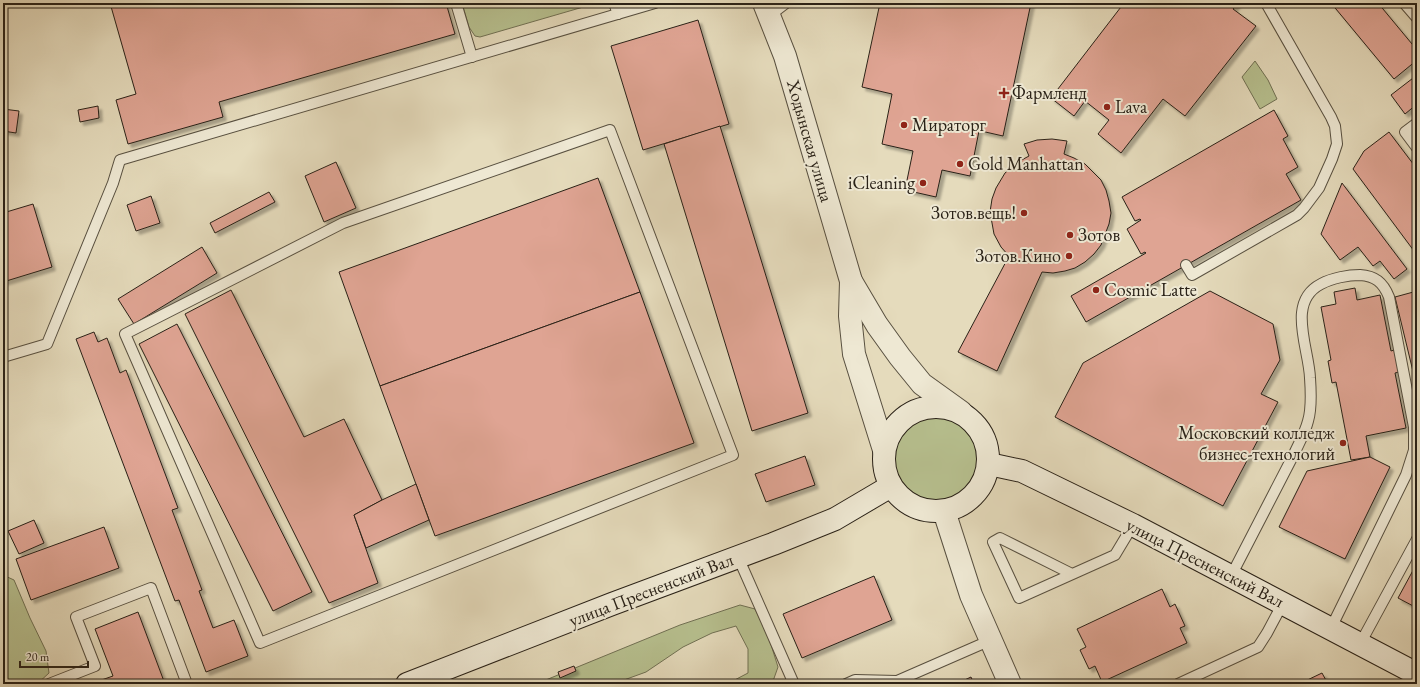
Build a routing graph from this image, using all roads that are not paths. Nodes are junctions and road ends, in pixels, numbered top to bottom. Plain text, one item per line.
1 (456, 3) edge
2 (614, 3) edge
3 (655, 3) edge
4 (786, 3) edge
5 (1266, 3) edge
6 (1404, 3) edge
7 (767, 10) edge
8 (618, 14) junction
9 (1417, 18) edge
10 (472, 57) junction
11 (1417, 123) edge
12 (610, 130) joint
13 (1417, 148) edge
14 (1186, 265) dead end
15 (851, 281) junction
16 (3, 358) edge
17 (961, 412) junction
18 (884, 450) junction
19 (989, 464) junction
20 (891, 486) junction
21 (944, 511) junction
22 (1133, 525) junction
23 (1417, 539) edge
24 (738, 557) junction
25 (1072, 574) junction
26 (1231, 576) junction
27 (1283, 603) junction
28 (1331, 628) junction
29 (991, 640) junction
30 (1360, 644) junction
31 (1417, 674) edge
32 (898, 682) edge
33 (1184, 683) edge
34 (49, 684) edge
35 (187, 684) edge
36 (407, 684) edge
37 (794, 684) edge
38 (846, 684) edge
39 (1010, 684) edge

1 - 10 lane
2 - 8 lane
3 - 8 lane
4 - 7 lane
5 - 14 lane
6 - 9 lane
7 - 15 main road, Ходынская улица
8 - 10 lane
10 - 16 lane
11 - 13 lane
12 - 12 lane
15 - 17 main road, Ходынская улица
15 - 18 main road, Ходынская улица
17 - 18 main road
17 - 19 main road
18 - 20 main road
19 - 21 main road
19 - 22 main road, улица Пресненский Вал
20 - 21 main road
20 - 24 main road, улица Пресненский Вал
21 - 29 main road
22 - 25 lane
22 - 26 main road, улица Пресненский Вал
23 - 30 lane
24 - 36 main road, улица Пресненский Вал
24 - 37 lane
25 - 25 lane
26 - 27 main road, улица Пресненский Вал
26 - 28 lane
27 - 28 main road, улица Пресненский Вал
27 - 33 lane
28 - 30 main road, улица Пресненский Вал
29 - 32 lane
29 - 39 main road
30 - 31 main road, улица Пресненский Вал
32 - 38 lane
34 - 35 lane

